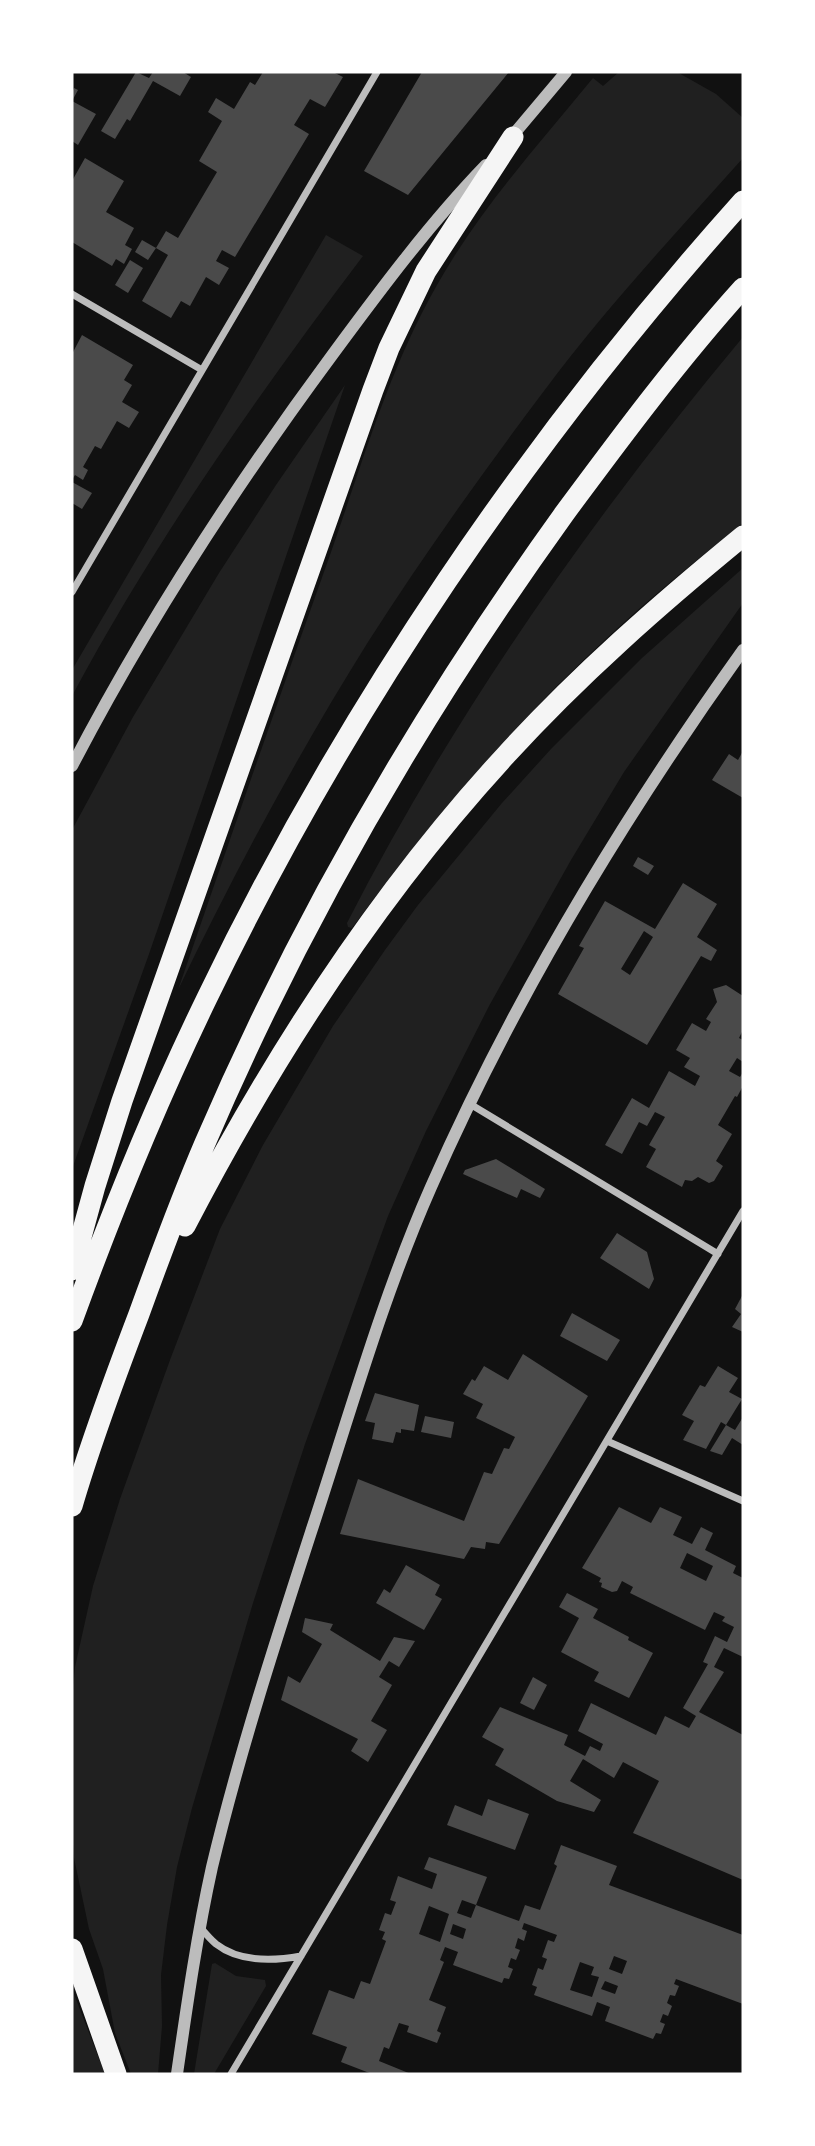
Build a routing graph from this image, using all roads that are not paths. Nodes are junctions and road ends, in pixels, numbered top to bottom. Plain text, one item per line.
1 (377, 72) edge
2 (566, 72) edge
3 (513, 137) junction
4 (743, 201) edge
5 (743, 288) edge
6 (72, 294) edge
7 (202, 370) junction
8 (743, 536) edge
9 (72, 592) edge
10 (743, 650) edge
11 (72, 766) edge
12 (470, 1104) junction
13 (743, 1211) edge
14 (718, 1254) junction
15 (72, 1270) edge
16 (138, 1315) junction
17 (72, 1321) edge
18 (607, 1441) junction
19 (74, 1498) edge
20 (743, 1501) edge
21 (72, 1520) edge
22 (200, 1927) junction
23 (72, 1949) edge
24 (301, 1956) junction
25 (116, 2074) edge
26 (177, 2074) edge
27 (231, 2074) edge

1 - 7 street
2 - 3 street
3 - 11 street
3 - 15 highway
4 - 17 highway
5 - 16 highway
6 - 7 street
7 - 9 street
8 - 16 highway
10 - 12 street
12 - 14 street
12 - 22 street
13 - 14 street
14 - 18 street
16 - 19 highway
18 - 20 street
18 - 24 street
19 - 21 highway
22 - 24 street
22 - 26 street
23 - 25 highway
24 - 27 street

